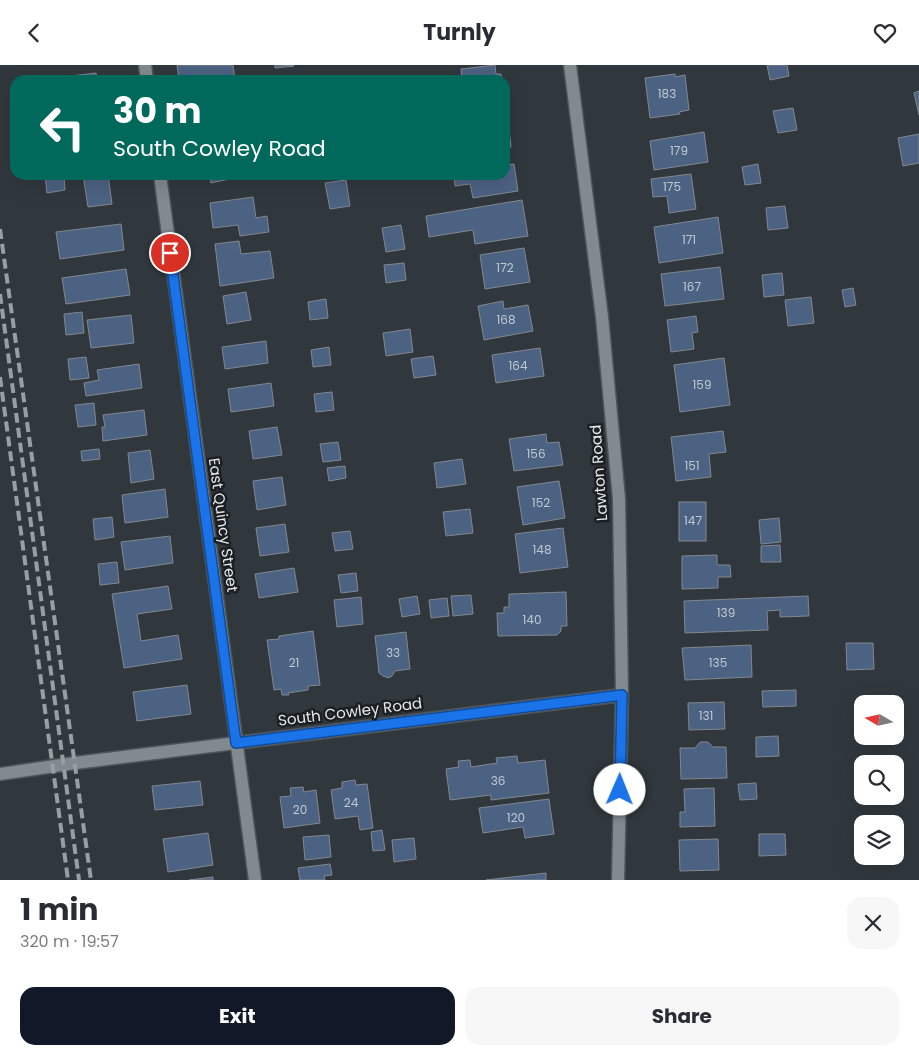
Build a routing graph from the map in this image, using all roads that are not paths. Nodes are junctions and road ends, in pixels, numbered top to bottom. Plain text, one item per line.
1 (570, 65) edge
2 (161, 180) edge
3 (622, 695) junction
4 (236, 743) junction
5 (0, 773) edge
6 (255, 880) edge
7 (618, 880) edge

1 - 3 street, Lawton Road
2 - 4 street, East Quincy Street
3 - 4 street, South Cowley Road
3 - 7 street, Lawton Road
4 - 5 street, South Cowley Road
4 - 6 street, East Quincy Street

